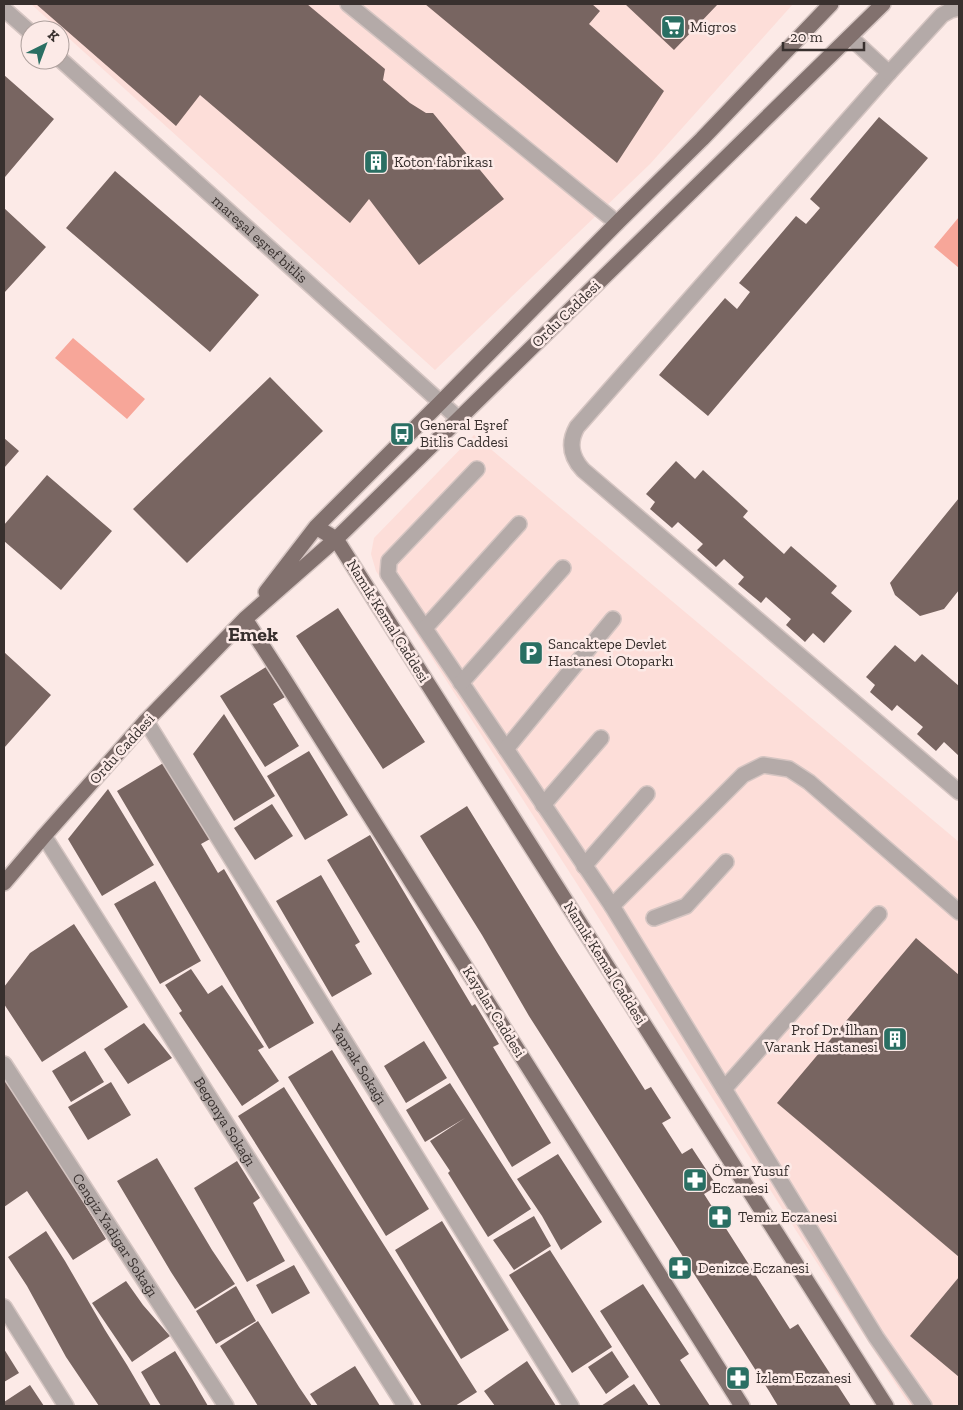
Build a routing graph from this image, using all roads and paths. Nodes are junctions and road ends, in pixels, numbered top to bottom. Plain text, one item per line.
1 (348, 4) edge
2 (831, 4) edge
3 (883, 4) edge
4 (959, 8) edge
5 (4, 9) edge
6 (20, 23) edge
7 (850, 37) junction
8 (70, 68) edge
9 (889, 73) junction
10 (617, 223) junction
11 (442, 402) junction
12 (459, 419) junction
13 (477, 469) dead end
14 (519, 524) dead end
15 (316, 527) junction
16 (336, 539) junction
17 (563, 568) dead end
18 (245, 619) junction
19 (614, 619) dead end
20 (425, 628) junction
21 (461, 683) junction
22 (146, 721) junction
23 (601, 738) dead end
24 (506, 749) junction
25 (959, 792) edge
26 (647, 794) dead end
27 (543, 805) junction
28 (44, 836) junction
29 (726, 862) dead end
30 (584, 866) junction
31 (4, 883) edge
32 (612, 906) junction
33 (959, 912) edge
34 (879, 914) dead end
35 (654, 918) dead end
36 (4, 1064) edge
37 (724, 1089) junction
38 (4, 1308) edge
39 (66, 1406) edge
40 (226, 1406) edge
41 (405, 1406) edge
42 (571, 1406) edge
43 (742, 1406) edge
44 (886, 1406) edge
45 (924, 1406) edge

1 - 10 street
2 - 10 main road, Ordu Caddesi
3 - 7 main road, Ordu Caddesi
4 - 9 street
5 - 6 street
7 - 9 street
7 - 12 main road, Ordu Caddesi
8 - 11 street, mareşal eşref bitlis
9 - 25 street
10 - 11 main road, Ordu Caddesi
11 - 12 street, mareşal eşref bitlis
11 - 15 main road, Ordu Caddesi
12 - 16 main road, Ordu Caddesi
13 - 20 street
14 - 20 street
15 - 16 main road, Namık Kemal Caddesi
15 - 18 main road, Ordu Caddesi
16 - 18 main road, Ordu Caddesi
16 - 44 main road, Namık Kemal Caddesi
17 - 21 street
18 - 22 main road, Ordu Caddesi
18 - 43 main road, Kayalar Caddesi
19 - 24 street
20 - 21 street
21 - 24 street
22 - 28 main road, Ordu Caddesi
22 - 42 street, Yaprak Sokağı
23 - 27 street
24 - 27 street
26 - 30 street
27 - 30 street
28 - 31 main road, Ordu Caddesi
28 - 41 street, Begonya Sokağı
29 - 35 street
30 - 32 street
32 - 33 street
32 - 37 street
34 - 37 street
36 - 40 street, Cengiz Yadigar Sokağı
37 - 45 street
38 - 39 street

